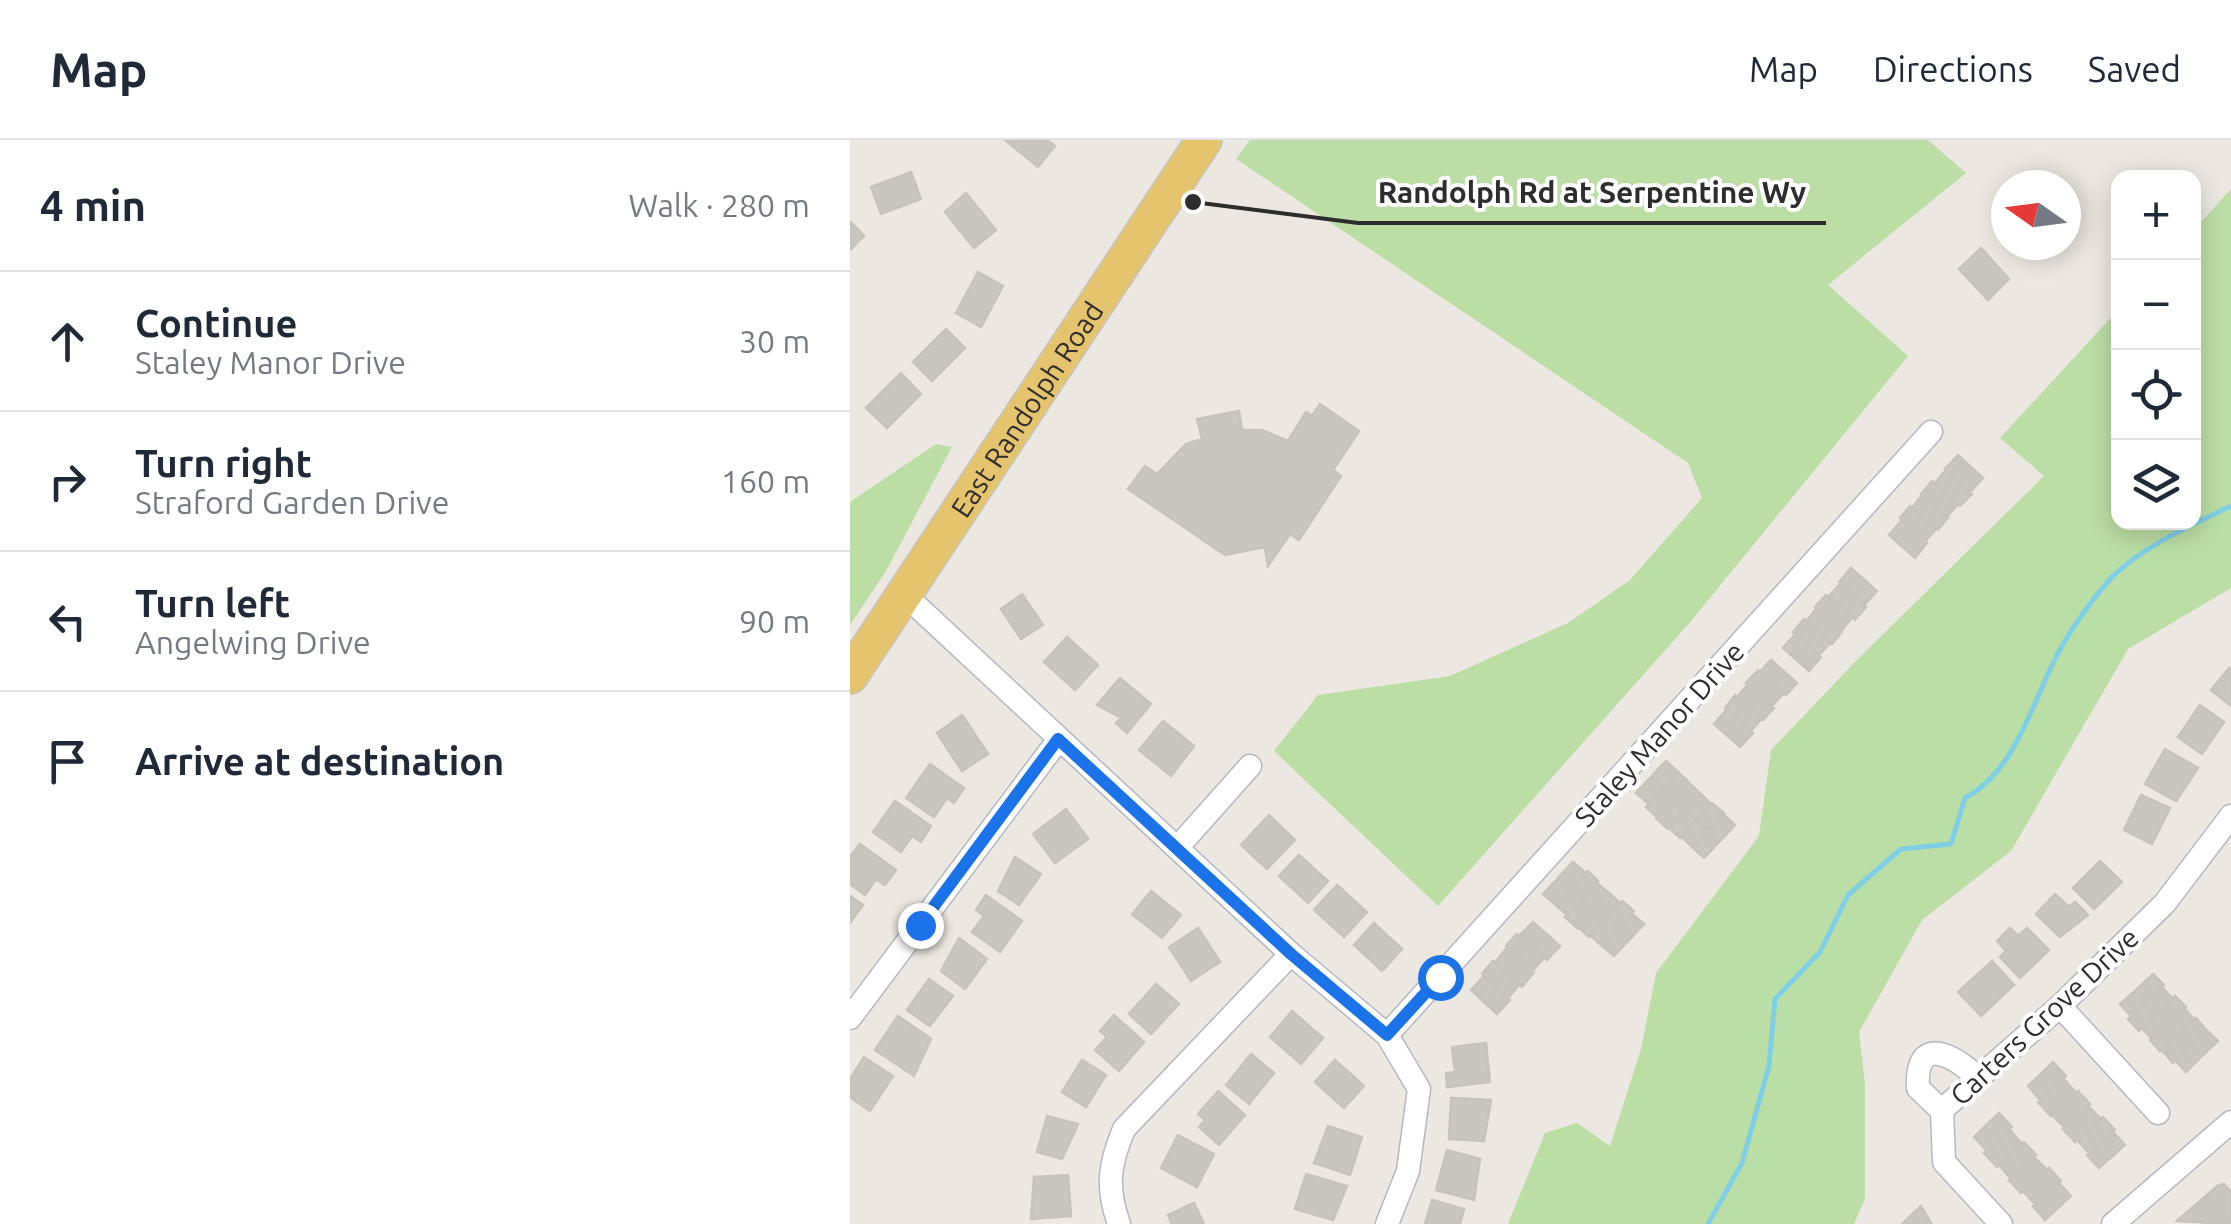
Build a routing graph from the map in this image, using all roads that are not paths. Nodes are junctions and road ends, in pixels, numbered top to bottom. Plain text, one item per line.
1 (1191, 144) edge
2 (1931, 432) dead end
3 (906, 596) junction
4 (850, 676) edge
5 (1058, 739) junction
6 (1250, 766) dead end
7 (2231, 816) edge
8 (1177, 848) junction
9 (1291, 954) junction
10 (2060, 1006) junction
11 (850, 1018) edge
12 (1387, 1035) junction
13 (1978, 1078) junction
14 (1942, 1112) junction
15 (2158, 1113) dead end
16 (2231, 1122) edge
17 (1120, 1224) edge
18 (1387, 1224) edge
19 (2001, 1224) edge
20 (2113, 1224) edge

1 - 3 main road, East Randolph Road
2 - 12 street, Staley Manor Drive
3 - 4 main road, East Randolph Road
3 - 5 street
5 - 8 street
5 - 11 street
6 - 8 street
7 - 10 street, Carters Grove Drive
8 - 9 street
9 - 12 street
9 - 17 street
10 - 13 street, Carters Grove Drive
10 - 15 street
12 - 18 street
13 - 14 street, Carters Grove Drive
13 - 14 street
14 - 19 street, Carters Grove Drive
16 - 20 street

